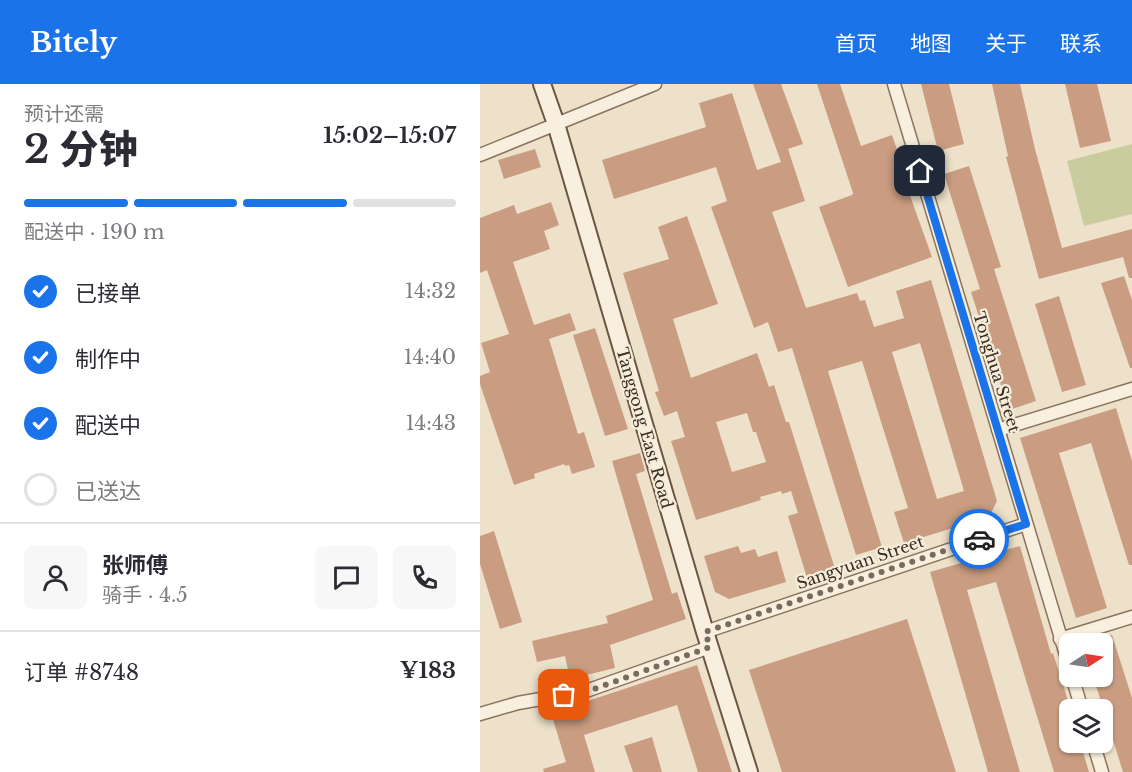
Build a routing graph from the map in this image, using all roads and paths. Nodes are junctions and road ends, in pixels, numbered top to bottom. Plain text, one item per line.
1 (542, 84) edge
2 (655, 84) edge
3 (894, 84) edge
4 (556, 124) junction
5 (480, 155) edge
6 (1132, 389) edge
7 (998, 430) junction
8 (1026, 524) junction
9 (1132, 617) edge
10 (1080, 633) edge
11 (1059, 636) edge
12 (707, 639) junction
13 (480, 714) edge
14 (1096, 753) edge
15 (749, 772) edge
16 (1102, 772) edge

1 - 4 street, Tanggong East Road
2 - 4 street
3 - 7 street, Tonghua Street
4 - 5 street
4 - 12 street, Tanggong East Road
6 - 7 street
7 - 8 street, Tonghua Street
8 - 11 street, Tonghua Street
8 - 12 street, Sangyuan Street
9 - 10 street
12 - 13 street, Sangyuan Street
12 - 15 street, Tanggong East Road
14 - 16 street

